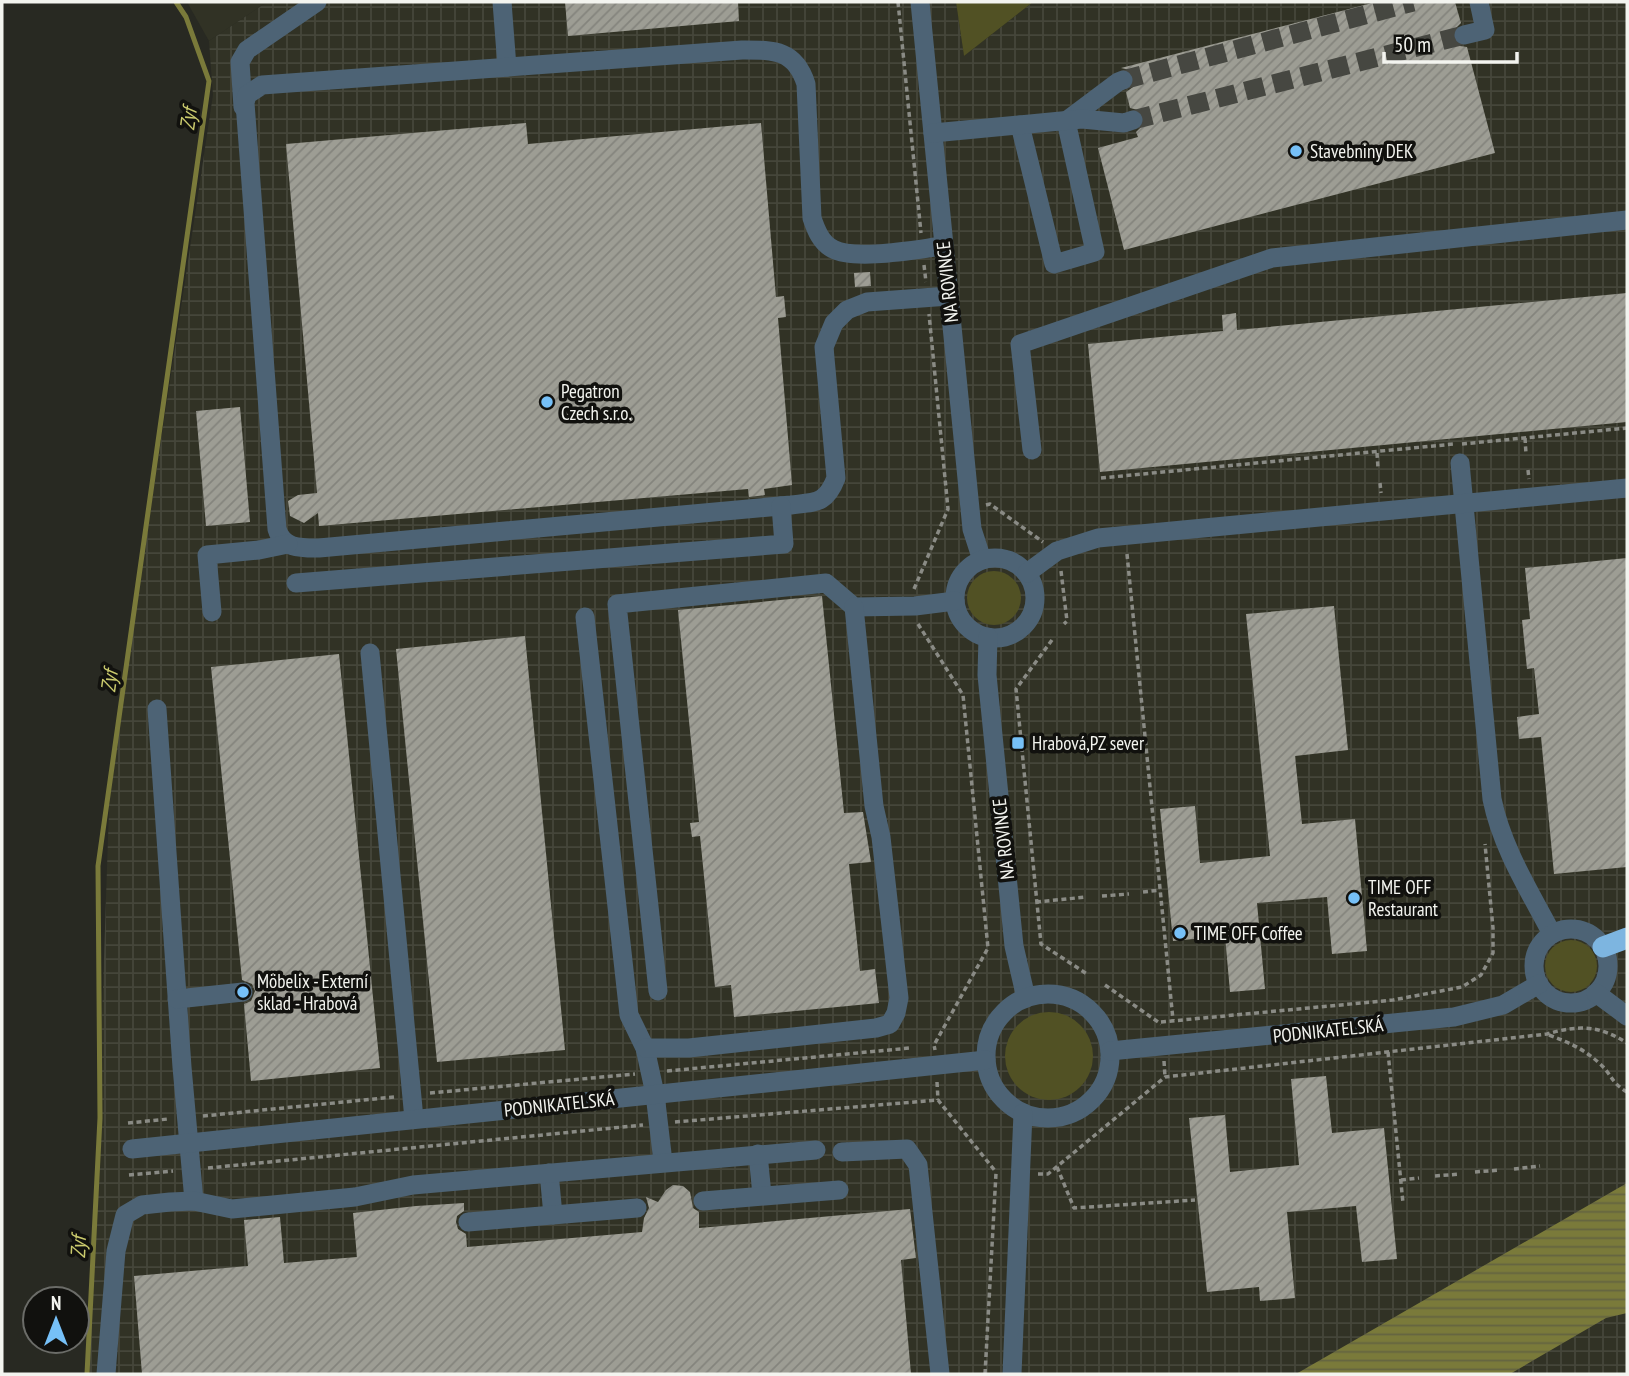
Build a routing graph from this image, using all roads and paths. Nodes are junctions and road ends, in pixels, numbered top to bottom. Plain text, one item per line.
1 (317, 2) edge
2 (502, 2) edge
3 (920, 2) edge
4 (1479, 2) edge
5 (1464, 35) tunnel mouth
6 (508, 67) junction
7 (1123, 80) tunnel mouth
8 (244, 112) junction
9 (1133, 120) tunnel mouth
10 (1066, 121) junction
11 (1020, 125) junction
12 (933, 132) junction
13 (1624, 220) edge
14 (943, 246) junction
15 (948, 296) junction
16 (1627, 428) edge
17 (1525, 438) junction
18 (1032, 450) dead end
19 (1377, 452) junction
20 (1526, 454) dead end
21 (1460, 463) dead end
22 (1378, 468) dead end
23 (1101, 478) dead end
24 (1627, 488) edge
25 (984, 505) dead end
26 (1464, 505) junction
27 (781, 506) junction
28 (948, 509) dead end
29 (288, 544) junction
30 (1046, 547) dead end
31 (1127, 548) dead end
32 (982, 560) junction
33 (1058, 565) dead end
34 (1027, 573) junction
35 (296, 583) dead end
36 (914, 596) dead end
37 (955, 601) junction
38 (854, 607) junction
39 (212, 612) dead end
40 (585, 617) dead end
41 (916, 621) dead end
42 (1064, 624) dead end
43 (988, 637) junction
44 (1052, 640) dead end
45 (370, 653) dead end
46 (157, 709) dead end
47 (1484, 833) dead end
48 (1160, 890) junction
49 (1143, 892) dead end
50 (1129, 894) dead end
51 (1102, 896) dead end
52 (1086, 897) dead end
53 (1037, 902) junction
54 (1552, 934) junction
55 (1627, 938) edge
56 (1603, 947) junction
57 (988, 948) junction
58 (999, 948) dead end
59 (1087, 974) dead end
60 (1105, 985) dead end
61 (1539, 985) junction
62 (659, 991) dead end
63 (243, 992) dead end
64 (1596, 993) junction
65 (1026, 998) junction
66 (177, 999) junction
67 (1627, 1016) edge
68 (1173, 1020) junction
69 (1161, 1022) junction
70 (1162, 1033) dead end
71 (1547, 1034) junction
72 (1627, 1043) edge
73 (921, 1046) dead end
74 (645, 1048) junction
75 (1110, 1051) junction
76 (1388, 1051) junction
77 (935, 1054) dead end
78 (986, 1060) junction
79 (1164, 1061) dead end
80 (651, 1072) junction
81 (1165, 1077) junction
82 (937, 1083) dead end
83 (1627, 1092) edge
84 (655, 1094) junction
85 (412, 1095) junction
86 (938, 1100) junction
87 (1023, 1113) junction
88 (186, 1117) junction
89 (414, 1119) junction
90 (128, 1123) dead end
91 (658, 1124) junction
92 (188, 1143) junction
93 (132, 1149) dead end
94 (816, 1150) dead end
95 (842, 1152) dead end
96 (758, 1154) junction
97 (663, 1162) junction
98 (1540, 1166) dead end
99 (1057, 1167) junction
100 (1514, 1169) dead end
101 (190, 1170) junction
102 (1500, 1170) dead end
103 (996, 1172) junction
104 (1006, 1172) dead end
105 (1475, 1172) dead end
106 (549, 1173) junction
107 (1034, 1174) dead end
108 (1460, 1174) dead end
109 (129, 1175) dead end
110 (1435, 1176) dead end
111 (1419, 1178) dead end
112 (1401, 1180) junction
113 (839, 1190) dead end
114 (762, 1195) junction
115 (194, 1200) junction
116 (1195, 1200) dead end
117 (703, 1201) dead end
118 (1403, 1203) dead end
119 (637, 1208) dead end
120 (553, 1215) junction
121 (468, 1222) dead end
122 (106, 1374) edge
123 (940, 1374) edge
124 (985, 1374) edge
125 (1012, 1374) edge

1 - 8 street
2 - 6 street
3 - 12 street, NA ROVINCE
4 - 5 street
6 - 8 street
6 - 14 street
7 - 10 street
8 - 29 street
9 - 10 street
10 - 11 street
10 - 11 street
11 - 12 street
12 - 14 street, NA ROVINCE
13 - 18 street
14 - 15 street, NA ROVINCE
15 - 27 street
15 - 32 street, NA ROVINCE
16 - 17 path
17 - 19 path
17 - 20 path
19 - 22 path
19 - 23 path
21 - 26 street
24 - 26 street
25 - 30 path
26 - 34 street
26 - 54 street
27 - 29 street
27 - 35 street
28 - 36 path
29 - 39 street
31 - 48 path
32 - 34 street
32 - 37 street
33 - 42 path
34 - 43 street
37 - 38 street
37 - 43 street
38 - 62 street
38 - 74 street
40 - 74 street
41 - 57 path
43 - 65 street, NA ROVINCE
44 - 53 path
45 - 85 street
46 - 66 street
47 - 68 path
48 - 49 path
48 - 68 path
50 - 51 path
52 - 53 path
53 - 59 path
54 - 56 street
54 - 61 street
55 - 56 highway
56 - 64 street
57 - 58 path
57 - 77 path
60 - 69 path
61 - 64 street
61 - 75 street, PODNIKATELSKÁ
63 - 66 street
64 - 67 street
65 - 75 street
65 - 78 street
66 - 88 street
68 - 69 path
69 - 70 path
71 - 72 path
71 - 76 path
71 - 83 path
73 - 80 path
74 - 80 street
75 - 87 street
76 - 81 path
76 - 112 path
78 - 84 street, PODNIKATELSKÁ
78 - 87 street
79 - 81 path
80 - 84 street
80 - 85 path
81 - 99 path
82 - 86 path
84 - 89 street, PODNIKATELSKÁ
84 - 91 street
85 - 88 path
85 - 89 street
86 - 91 path
86 - 103 path
87 - 125 street
88 - 90 path
88 - 92 street
89 - 92 street, PODNIKATELSKÁ
91 - 97 street
91 - 101 path
92 - 93 street, PODNIKATELSKÁ
92 - 101 street
94 - 96 street
95 - 123 street
96 - 97 street
96 - 114 street
97 - 106 street
98 - 100 path
99 - 107 path
99 - 116 path
101 - 109 path
101 - 115 street
102 - 105 path
103 - 104 path
103 - 124 path
106 - 115 street
106 - 120 street
108 - 110 path
111 - 112 path
112 - 118 path
113 - 114 street
114 - 117 street
115 - 122 street
119 - 120 street
120 - 121 street

